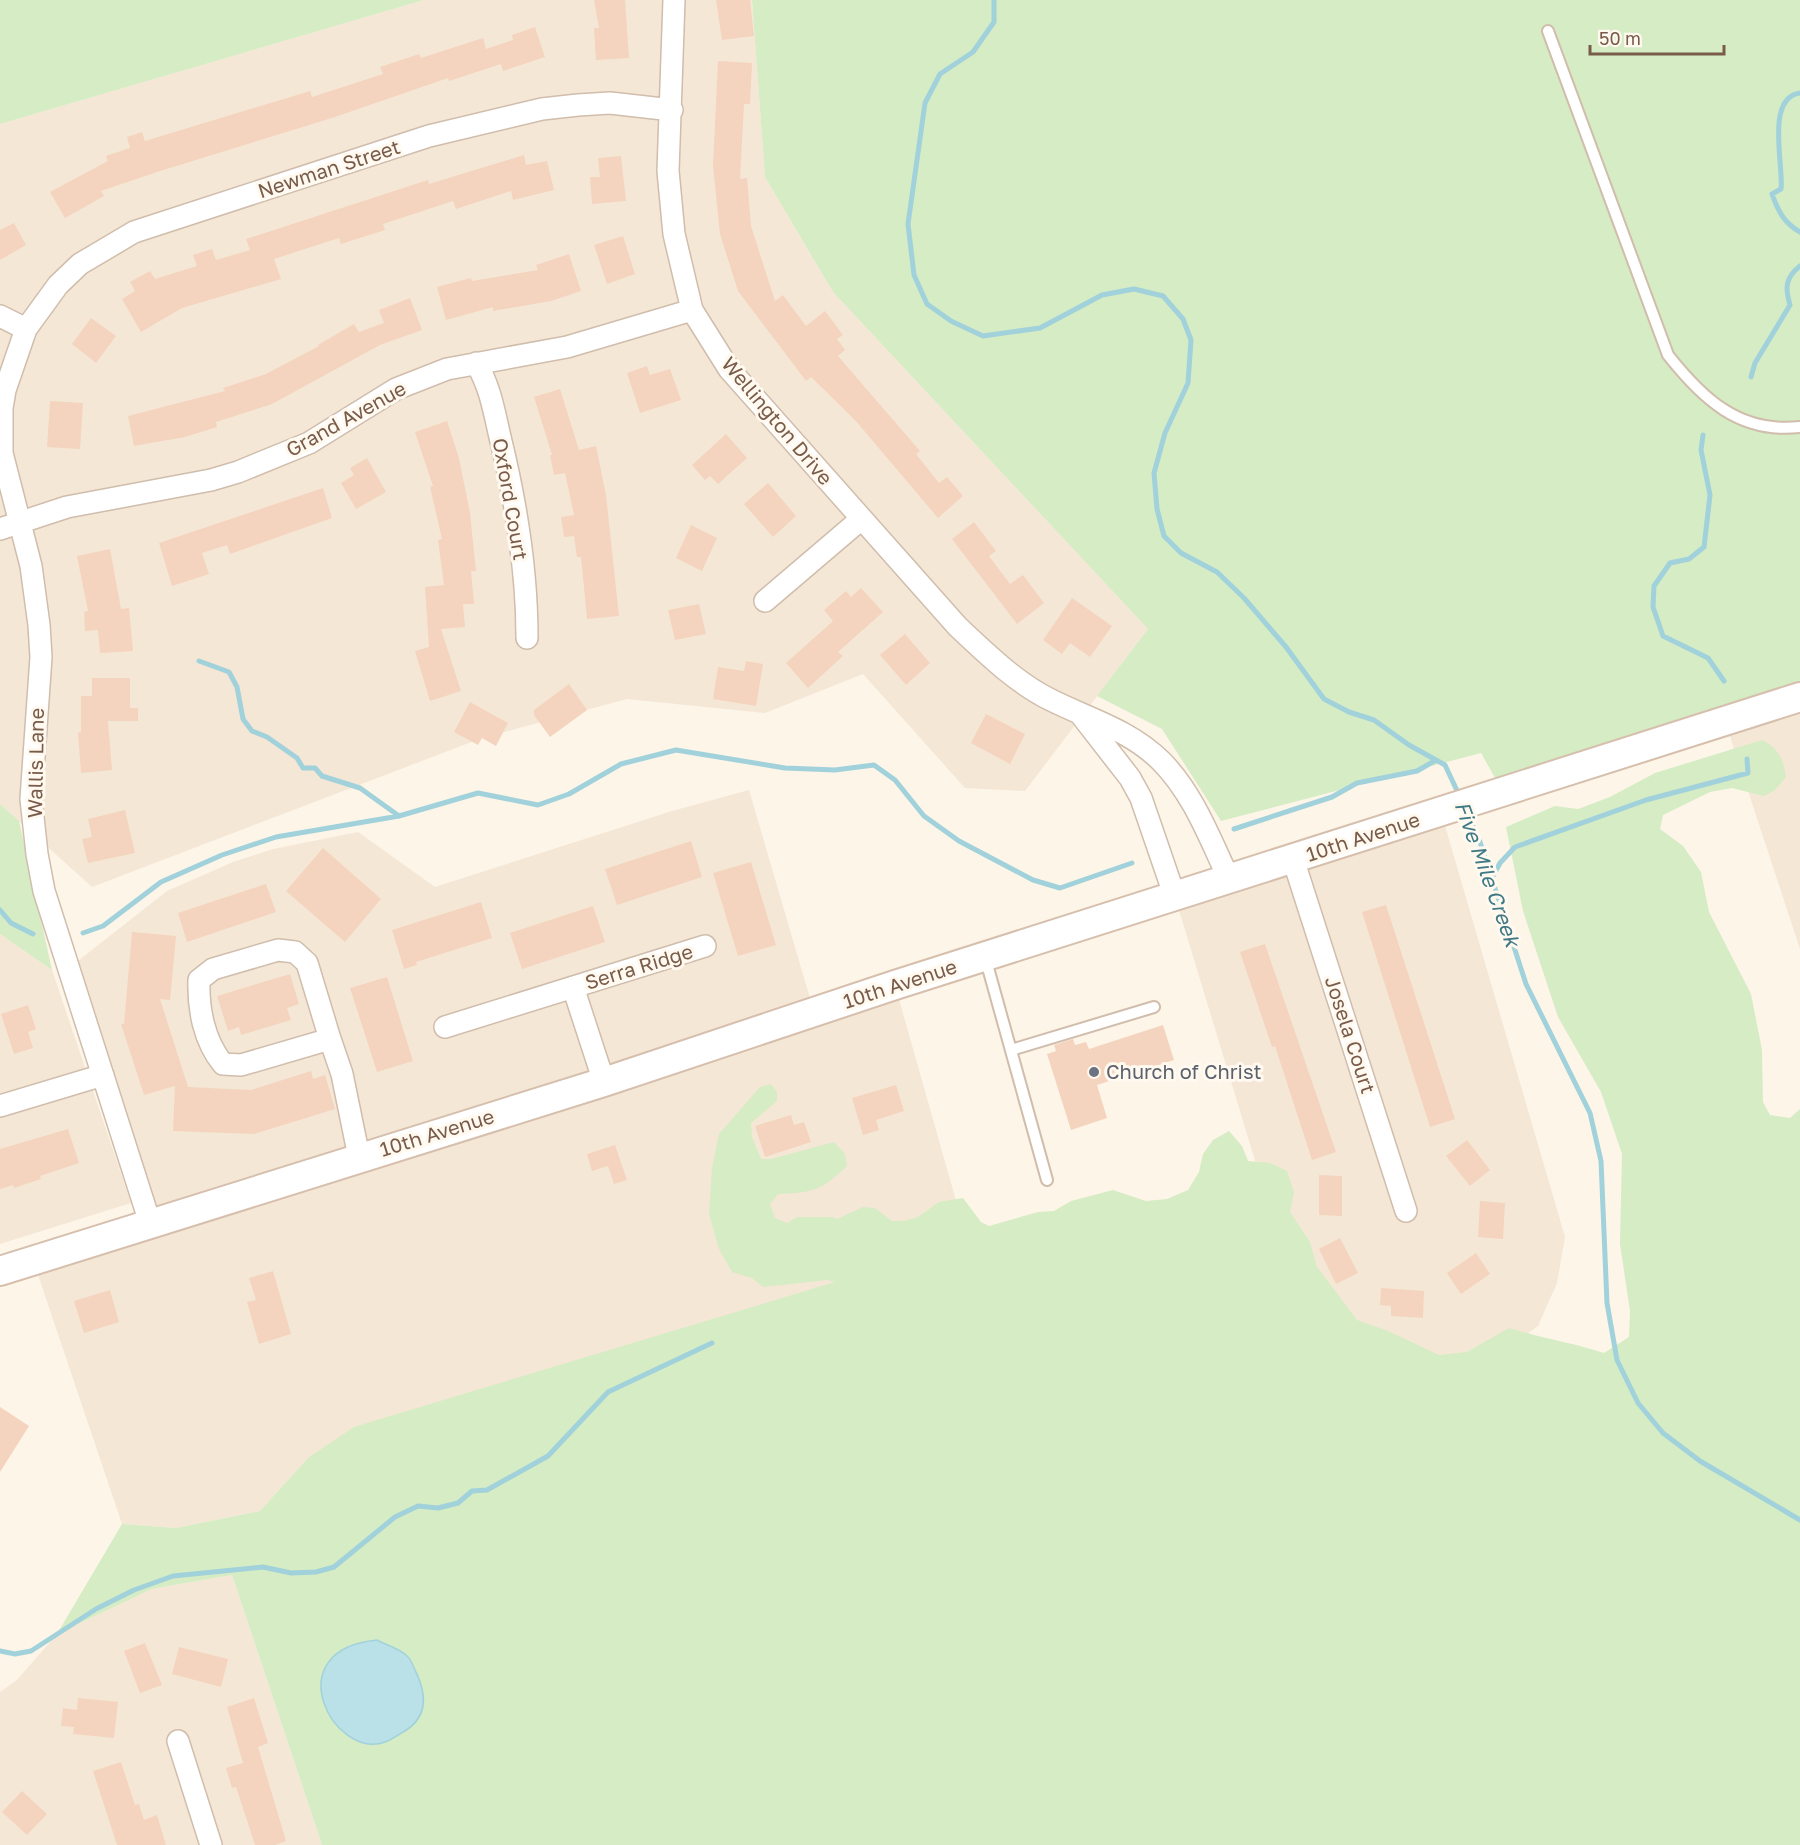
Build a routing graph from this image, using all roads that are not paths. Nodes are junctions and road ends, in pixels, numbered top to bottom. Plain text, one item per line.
1 (674, 0) edge
2 (1548, 31) dead end
3 (672, 110) junction
4 (692, 310) junction
5 (0, 316) edge
6 (26, 329) junction
7 (476, 363) junction
8 (1800, 427) edge
9 (860, 520) junction
10 (9, 526) edge
11 (765, 601) dead end
12 (527, 638) dead end
13 (1800, 697) edge
14 (1078, 712) junction
15 (1293, 859) junction
16 (1229, 879) junction
17 (1175, 897) junction
18 (705, 946) dead end
19 (985, 957) junction
20 (573, 987) junction
21 (1154, 1007) dead end
22 (445, 1027) dead end
23 (330, 1039) junction
24 (1011, 1050) junction
25 (103, 1075) junction
26 (604, 1082) junction
27 (0, 1106) edge
28 (359, 1157) junction
29 (1047, 1180) dead end
30 (1406, 1211) dead end
31 (150, 1223) junction
32 (0, 1271) edge
33 (178, 1741) dead end
34 (211, 1845) edge

1 - 3 street, Wellington Drive
2 - 8 lane
3 - 4 street, Wellington Drive
3 - 6 street, Newman Street
4 - 7 street, Grand Avenue
4 - 9 street, Wellington Drive
5 - 6 street
6 - 10 street, Wallis Lane
7 - 10 street, Grand Avenue
7 - 12 street, Oxford Court
9 - 11 street
9 - 14 street, Wellington Drive
10 - 25 street, Wallis Lane
13 - 15 street, 10th Avenue
14 - 16 street, Wellington Drive
14 - 17 street, Wellington Drive
15 - 16 street, 10th Avenue
15 - 30 street, Josela Court
16 - 17 street, 10th Avenue
17 - 19 street, 10th Avenue
18 - 20 street, Serra Ridge
19 - 24 lane
19 - 26 street, 10th Avenue
20 - 22 street, Serra Ridge
20 - 26 street, Serra Ridge
21 - 24 lane
23 - 23 street
23 - 28 street
24 - 29 lane
25 - 27 street
25 - 31 street, Wallis Lane
26 - 28 street, 10th Avenue
28 - 31 street, 10th Avenue
31 - 32 street, 10th Avenue
33 - 34 street

